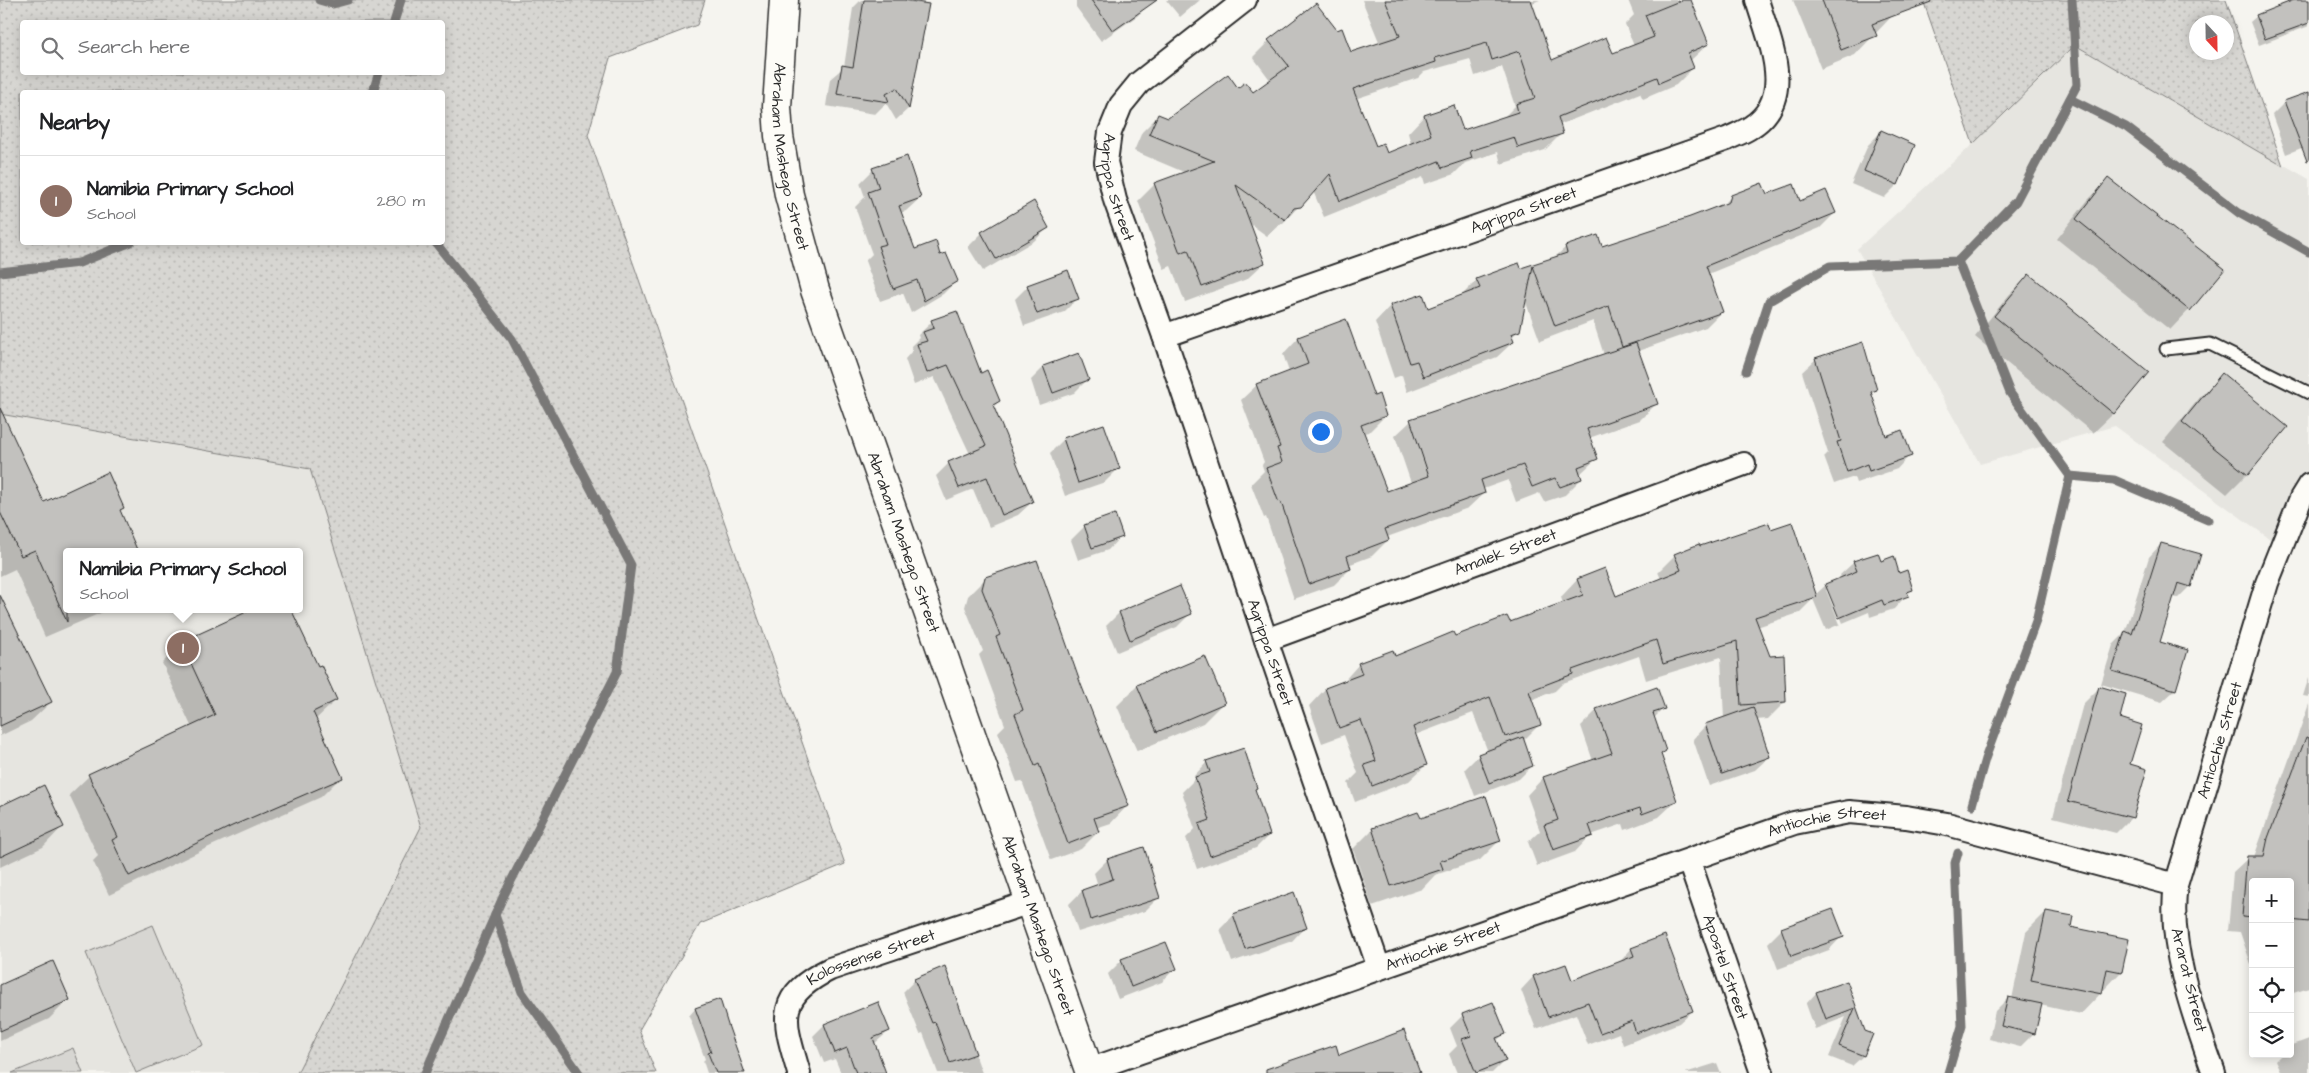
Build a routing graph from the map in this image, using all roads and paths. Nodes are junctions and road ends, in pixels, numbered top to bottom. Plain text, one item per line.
1 (784, 0) edge
2 (1244, 0) edge
3 (1757, 0) edge
4 (1164, 336) junction
5 (2166, 349) dead end
6 (2309, 392) edge
7 (1744, 464) dead end
8 (2309, 485) edge
9 (1266, 640) junction
10 (1689, 861) junction
11 (2176, 885) junction
12 (1030, 902) junction
13 (1380, 968) junction
14 (1089, 1072) edge
15 (799, 1073) edge
16 (1762, 1073) edge
17 (2214, 1073) edge

1 - 12 main road, Abraham Mashego Street
2 - 4 street, Agrippa Street
3 - 4 street, Agrippa Street
4 - 9 street, Agrippa Street
5 - 6 lane
7 - 9 street, Amalek Street
8 - 11 street, Antiochie Street
9 - 13 street, Agrippa Street
10 - 11 street, Antiochie Street
10 - 13 street, Antiochie Street
10 - 16 street, Apostel Street
11 - 17 street, Ararat Street
12 - 14 main road, Abraham Mashego Street
12 - 15 street, Kolossense Street
13 - 14 street, Antiochie Street

